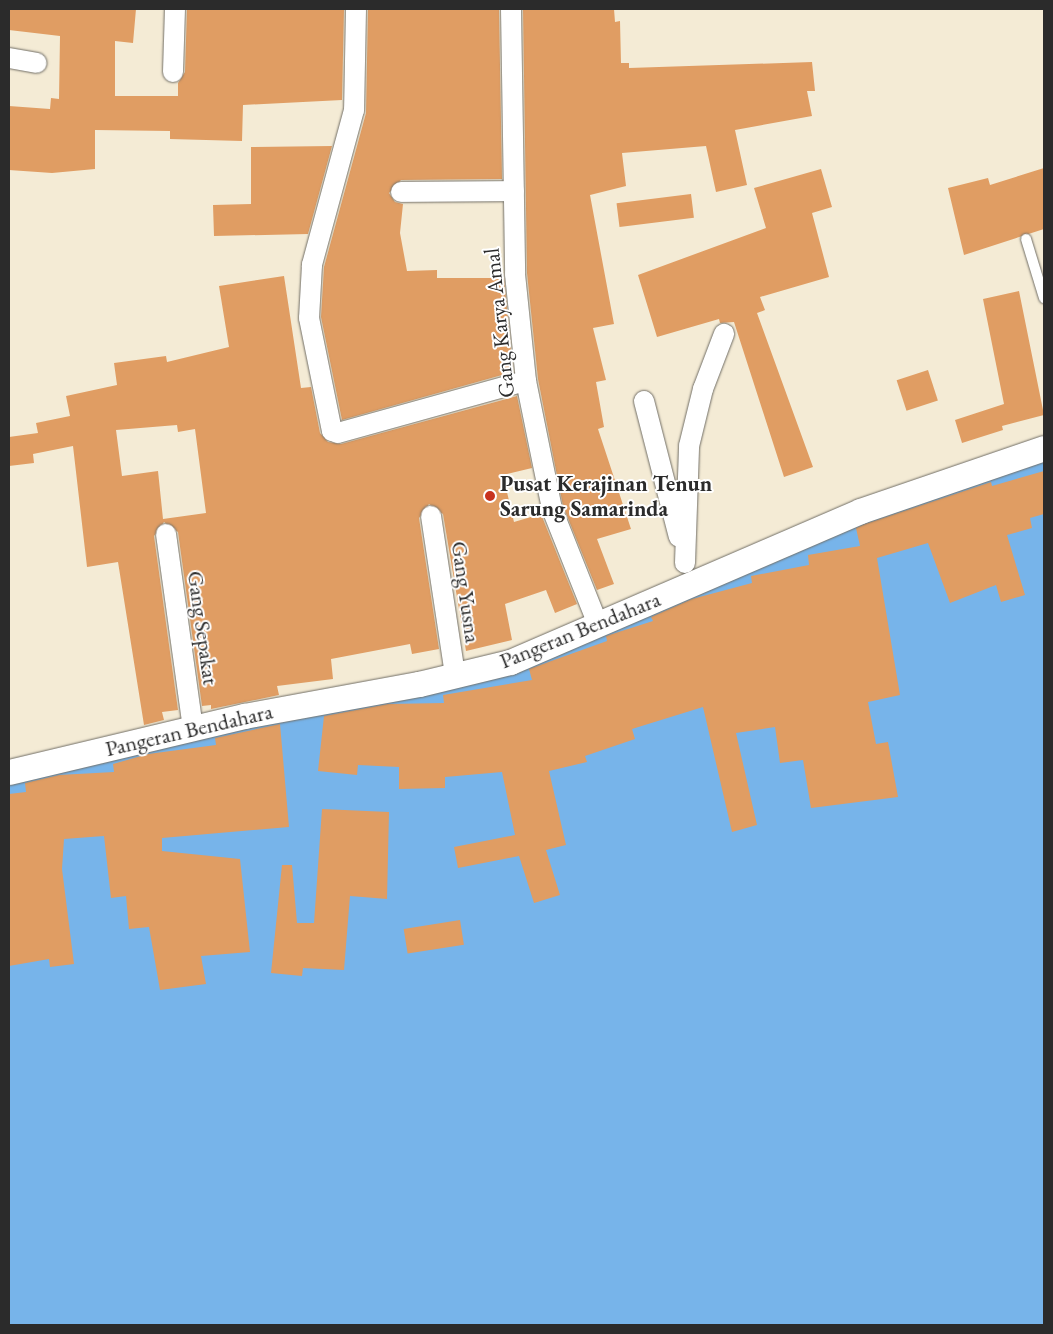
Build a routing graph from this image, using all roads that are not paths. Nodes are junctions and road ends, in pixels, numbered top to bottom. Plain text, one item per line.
1 (175, 9) edge
2 (356, 9) edge
3 (510, 9) edge
4 (9, 58) edge
5 (37, 63) dead end
6 (173, 72) dead end
7 (514, 191) junction
8 (401, 192) dead end
9 (1026, 239) dead end
10 (1044, 298) edge
11 (724, 334) dead end
12 (526, 380) junction
13 (644, 401) dead end
14 (1044, 448) edge
15 (431, 516) dead end
16 (166, 534) dead end
17 (689, 574) junction
18 (598, 622) junction
19 (454, 675) junction
20 (193, 728) junction
21 (9, 772) edge

1 - 6 street
2 - 12 street
3 - 7 street, Gang Karya Amal
4 - 5 street
7 - 8 street
7 - 12 street, Gang Karya Amal
9 - 10 lane
11 - 17 street
12 - 18 street, Gang Karya Amal
13 - 17 street
14 - 17 street, Pangeran Bendahara
15 - 19 street, Gang Yusna
16 - 20 street, Gang Sepakat
17 - 18 street, Pangeran Bendahara
18 - 19 street, Pangeran Bendahara
19 - 20 street, Pangeran Bendahara
20 - 21 street, Pangeran Bendahara

